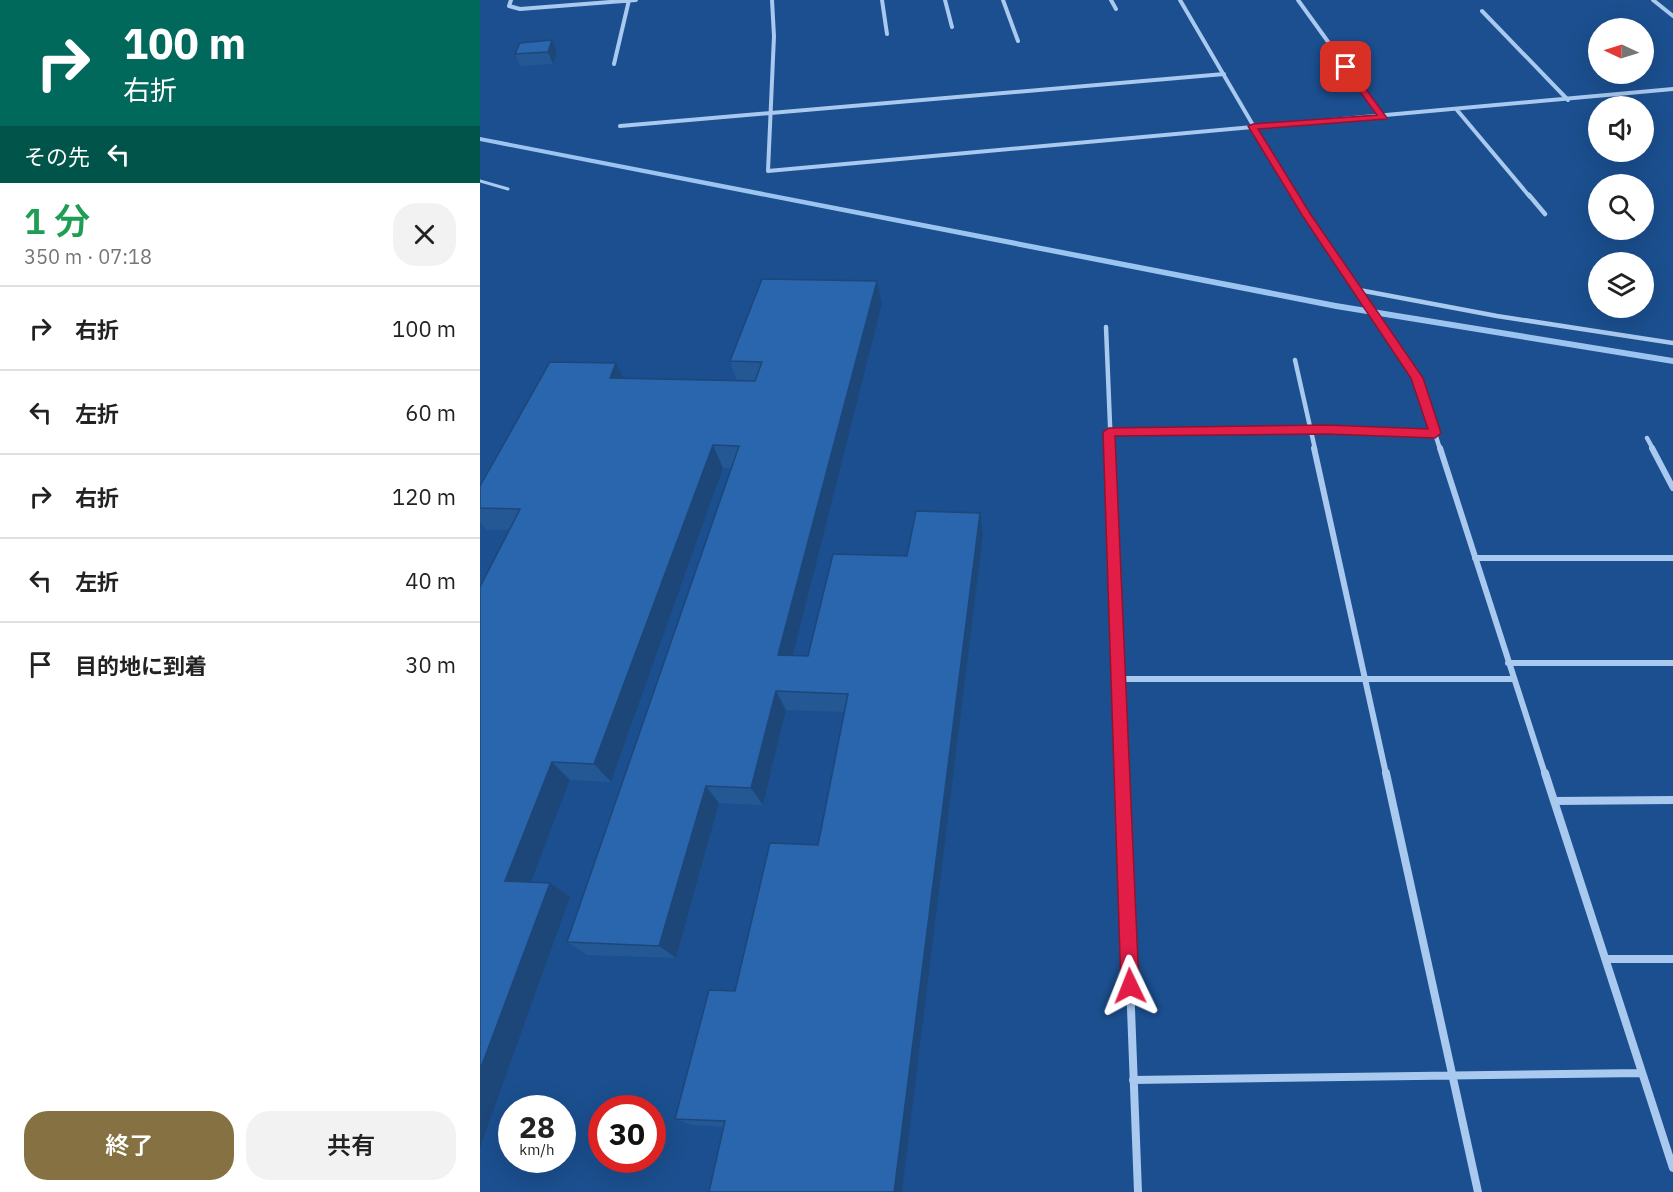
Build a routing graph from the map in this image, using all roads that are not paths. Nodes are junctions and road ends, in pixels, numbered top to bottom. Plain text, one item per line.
1 (511, 0) edge
2 (629, 0) edge
3 (636, 0) edge
4 (772, 0) edge
5 (882, 0) edge
6 (945, 0) edge
7 (1003, 0) edge
8 (1111, 0) edge
9 (1180, 0) edge
10 (1298, 0) edge
11 (1653, 0) edge
12 (1116, 9) dead end
13 (1482, 11) dead end
14 (1673, 16) edge
15 (951, 27) dead end
16 (887, 34) dead end
17 (1018, 41) dead end
18 (614, 64) dead end
19 (1224, 74) junction
20 (1673, 90) edge
21 (1569, 100) junction
22 (1457, 110) junction
23 (771, 113) junction
24 (1383, 118) junction
25 (620, 126) dead end
26 (1253, 126) junction
27 (480, 181) edge
28 (508, 189) dead end
29 (1545, 214) dead end
30 (1359, 290) junction
31 (1106, 327) dead end
32 (1673, 343) edge
33 (1295, 360) dead end
34 (1311, 430) junction
35 (1109, 432) junction
36 (1435, 433) junction
37 (1647, 438) dead end
38 (1673, 489) edge
39 (1475, 558) junction
40 (1673, 558) edge
41 (1508, 663) junction
42 (1673, 663) edge
43 (1513, 678) junction
44 (1119, 679) junction
45 (1365, 679) junction
46 (1673, 800) edge
47 (1554, 801) junction
48 (1606, 959) junction
49 (1673, 959) edge
50 (1642, 1073) junction
51 (1453, 1076) junction
52 (1134, 1080) junction
53 (1673, 1168) edge
54 (1138, 1192) edge
55 (1478, 1192) edge

1 - 2 street
2 - 3 street
2 - 18 street
4 - 23 street
5 - 16 street
6 - 15 street
7 - 17 street
8 - 12 street
9 - 19 street
10 - 24 street
11 - 14 street
13 - 21 street
19 - 23 street
19 - 26 street
20 - 21 street
21 - 22 street
22 - 24 street
22 - 29 street
23 - 25 street
23 - 26 street
24 - 26 street
26 - 30 street
27 - 28 street
30 - 32 street
30 - 36 street
31 - 35 street
33 - 34 street
34 - 35 street
34 - 36 street
34 - 45 street
35 - 44 street
36 - 39 street
37 - 38 street
39 - 40 street
39 - 41 street
41 - 42 street
41 - 43 street
43 - 45 street
43 - 47 street
44 - 45 street
44 - 52 street
45 - 51 street
46 - 47 street
47 - 48 street
48 - 49 street
48 - 50 street
50 - 51 street
50 - 53 street
51 - 52 street
51 - 55 street
52 - 54 street

